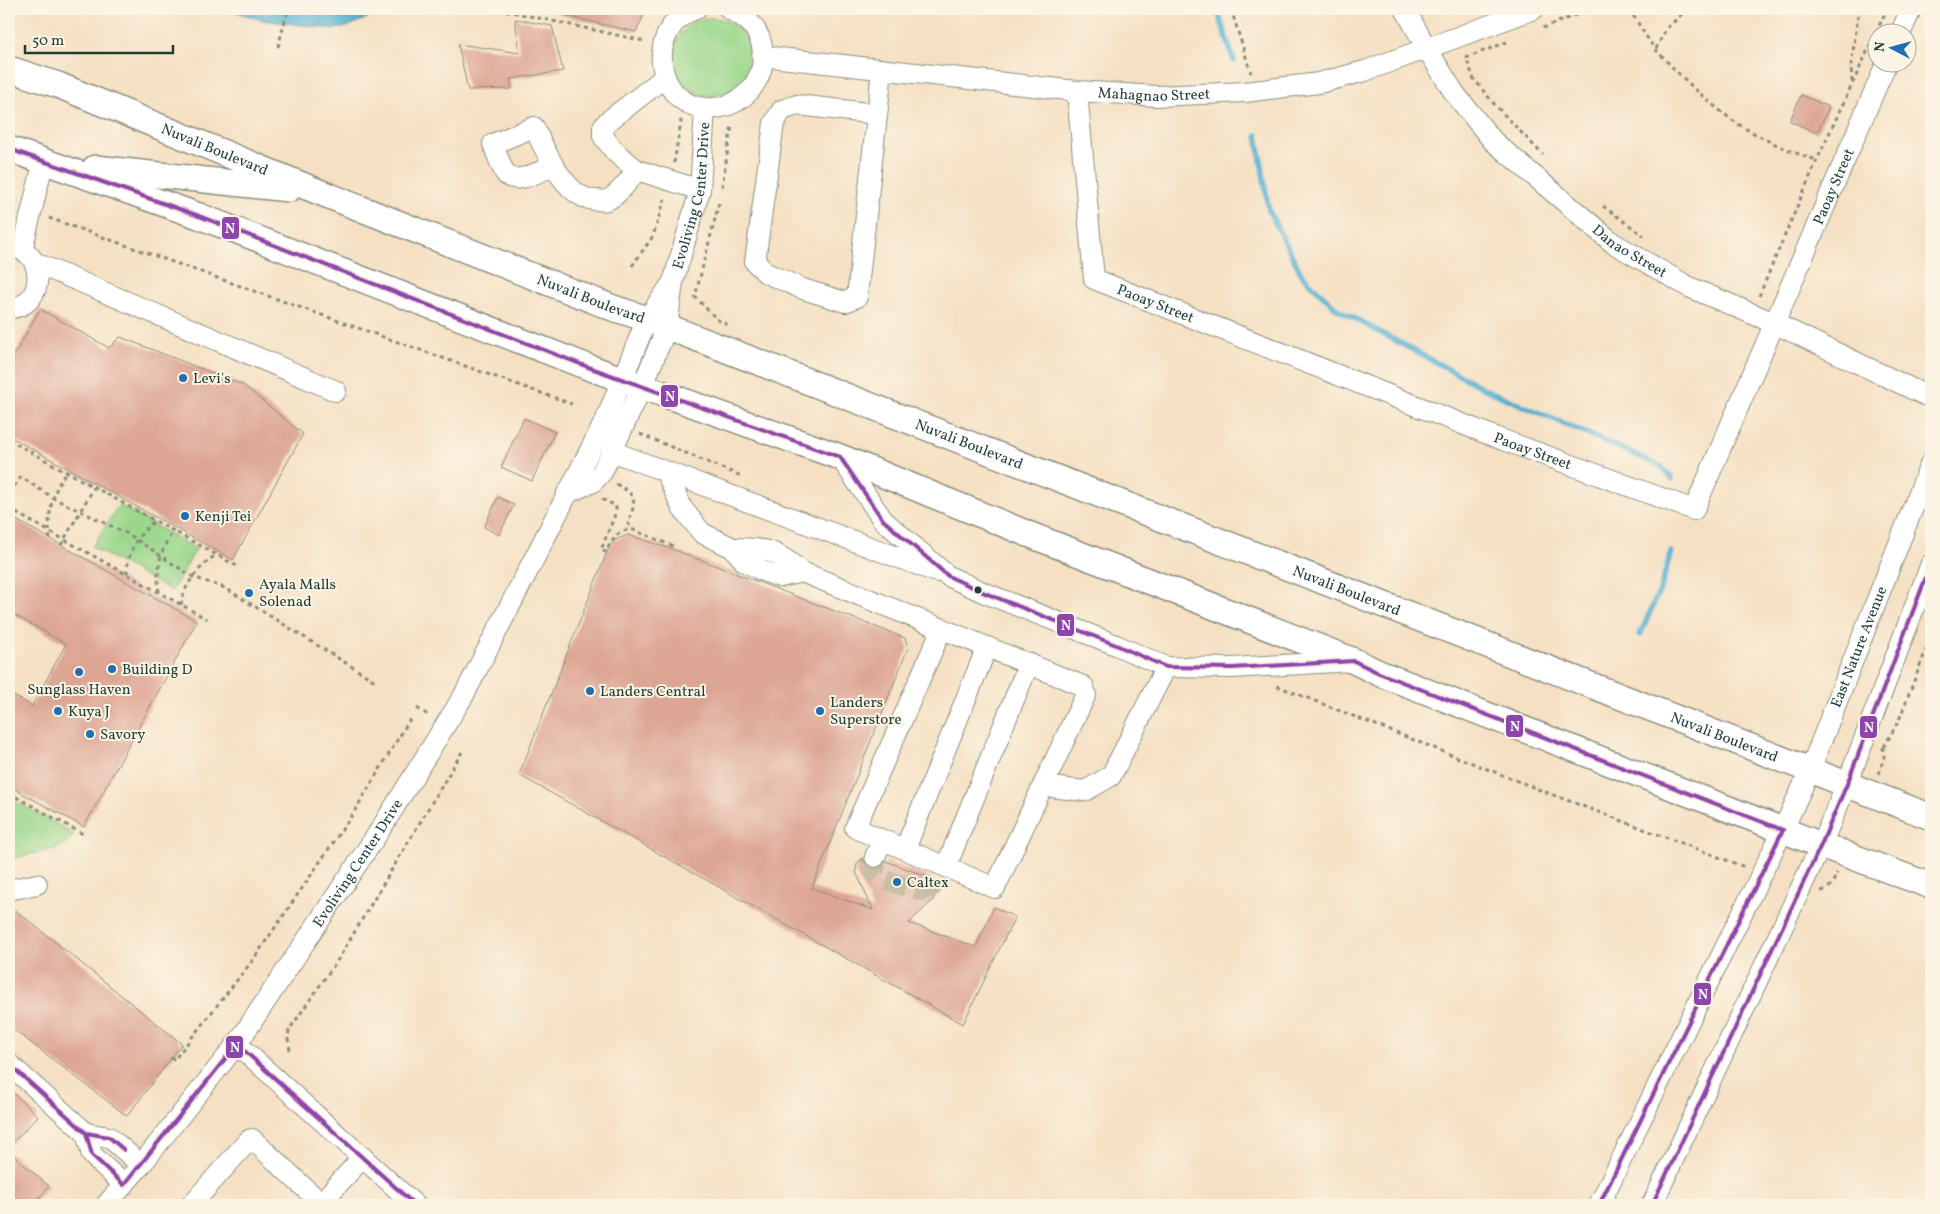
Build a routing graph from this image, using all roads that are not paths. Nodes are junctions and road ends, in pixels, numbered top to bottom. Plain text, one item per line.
1 (696, 9) edge
2 (728, 9) edge
3 (1406, 9) edge
4 (1534, 9) edge
5 (1911, 9) edge
6 (1905, 22) edge
7 (1427, 49) junction
8 (762, 56) junction
9 (9, 69) edge
10 (882, 70) junction
11 (1883, 72) edge
12 (665, 77) junction
13 (1077, 91) junction
14 (706, 108) junction
15 (877, 114) junction
16 (9, 149) edge
17 (50, 162) junction
18 (553, 166) dead end
19 (637, 170) junction
20 (700, 190) junction
21 (319, 192) junction
22 (22, 253) edge
23 (9, 308) edge
24 (657, 323) junction
25 (1774, 323) junction
26 (632, 383) junction
27 (336, 391) dead end
28 (1931, 398) edge
29 (611, 451) junction
30 (840, 457) junction
31 (1931, 462) edge
32 (666, 472) junction
33 (567, 493) junction
34 (1931, 564) edge
35 (948, 576) junction
36 (942, 628) junction
37 (987, 647) junction
38 (1354, 661) junction
39 (1029, 663) junction
40 (1166, 667) junction
41 (1810, 770) junction
42 (1847, 784) junction
43 (1042, 786) junction
44 (1931, 817) edge
45 (1784, 830) junction
46 (1821, 845) junction
47 (905, 849) junction
48 (940, 871) junction
49 (37, 884) dead end
50 (1931, 886) edge
51 (9, 890) edge
52 (237, 1044) junction
53 (9, 1064) edge
54 (86, 1133) junction
55 (363, 1157) junction
56 (141, 1166) junction
57 (124, 1185) junction
58 (106, 1205) edge
59 (191, 1205) edge
60 (321, 1205) edge
61 (415, 1205) edge
62 (1599, 1205) edge
63 (1652, 1205) edge

1 - 12 street, Evoliving Center Drive
2 - 8 street, Evoliving Center Drive
3 - 7 street, Danao Street
4 - 7 street, Mahagnao Street
5 - 6 street
7 - 13 street, Mahagnao Street
7 - 25 street, Danao Street
8 - 10 street, Mahagnao Street
8 - 14 street, Evoliving Center Drive
9 - 21 main road, Nuvali Boulevard
10 - 13 street, Mahagnao Street
10 - 15 street
11 - 25 street, Paoay Street
12 - 14 street, Evoliving Center Drive
12 - 19 street
13 - 25 street, Paoay Street
14 - 20 street, Evoliving Center Drive
15 - 15 street
16 - 17 main road
17 - 21 main road
17 - 22 street
17 - 26 main road
18 - 19 street
19 - 20 street
20 - 24 street, Evoliving Center Drive
21 - 24 main road, Nuvali Boulevard
22 - 23 street
22 - 27 street
24 - 26 street, Evoliving Center Drive
24 - 41 main road, Nuvali Boulevard
25 - 28 street, Danao Street
26 - 29 street, Evoliving Center Drive
26 - 30 main road
26 - 33 street, Evoliving Center Drive
29 - 32 street
29 - 33 street, Evoliving Center Drive
30 - 35 street
30 - 38 main road
31 - 41 street, East Nature Avenue
32 - 35 street
32 - 36 street
33 - 52 street, Evoliving Center Drive
34 - 42 street
35 - 40 street
36 - 37 street
36 - 47 street
37 - 39 street
37 - 47 street
38 - 40 street
38 - 45 main road
39 - 43 street
39 - 48 street
40 - 43 street
41 - 42 main road, Nuvali Boulevard
41 - 45 street, East Nature Avenue
42 - 44 main road, Nuvali Boulevard
42 - 46 street
43 - 48 street
45 - 46 main road
45 - 62 street, East Nature Avenue
46 - 50 main road
46 - 63 street
47 - 48 street
49 - 51 street
52 - 55 street
52 - 56 street, Evoliving Center Drive
53 - 54 street
54 - 56 street
54 - 57 street
55 - 60 street
55 - 61 street
56 - 57 street, Evoliving Center Drive
57 - 58 street, Evoliving Center Drive
59 - 60 street

